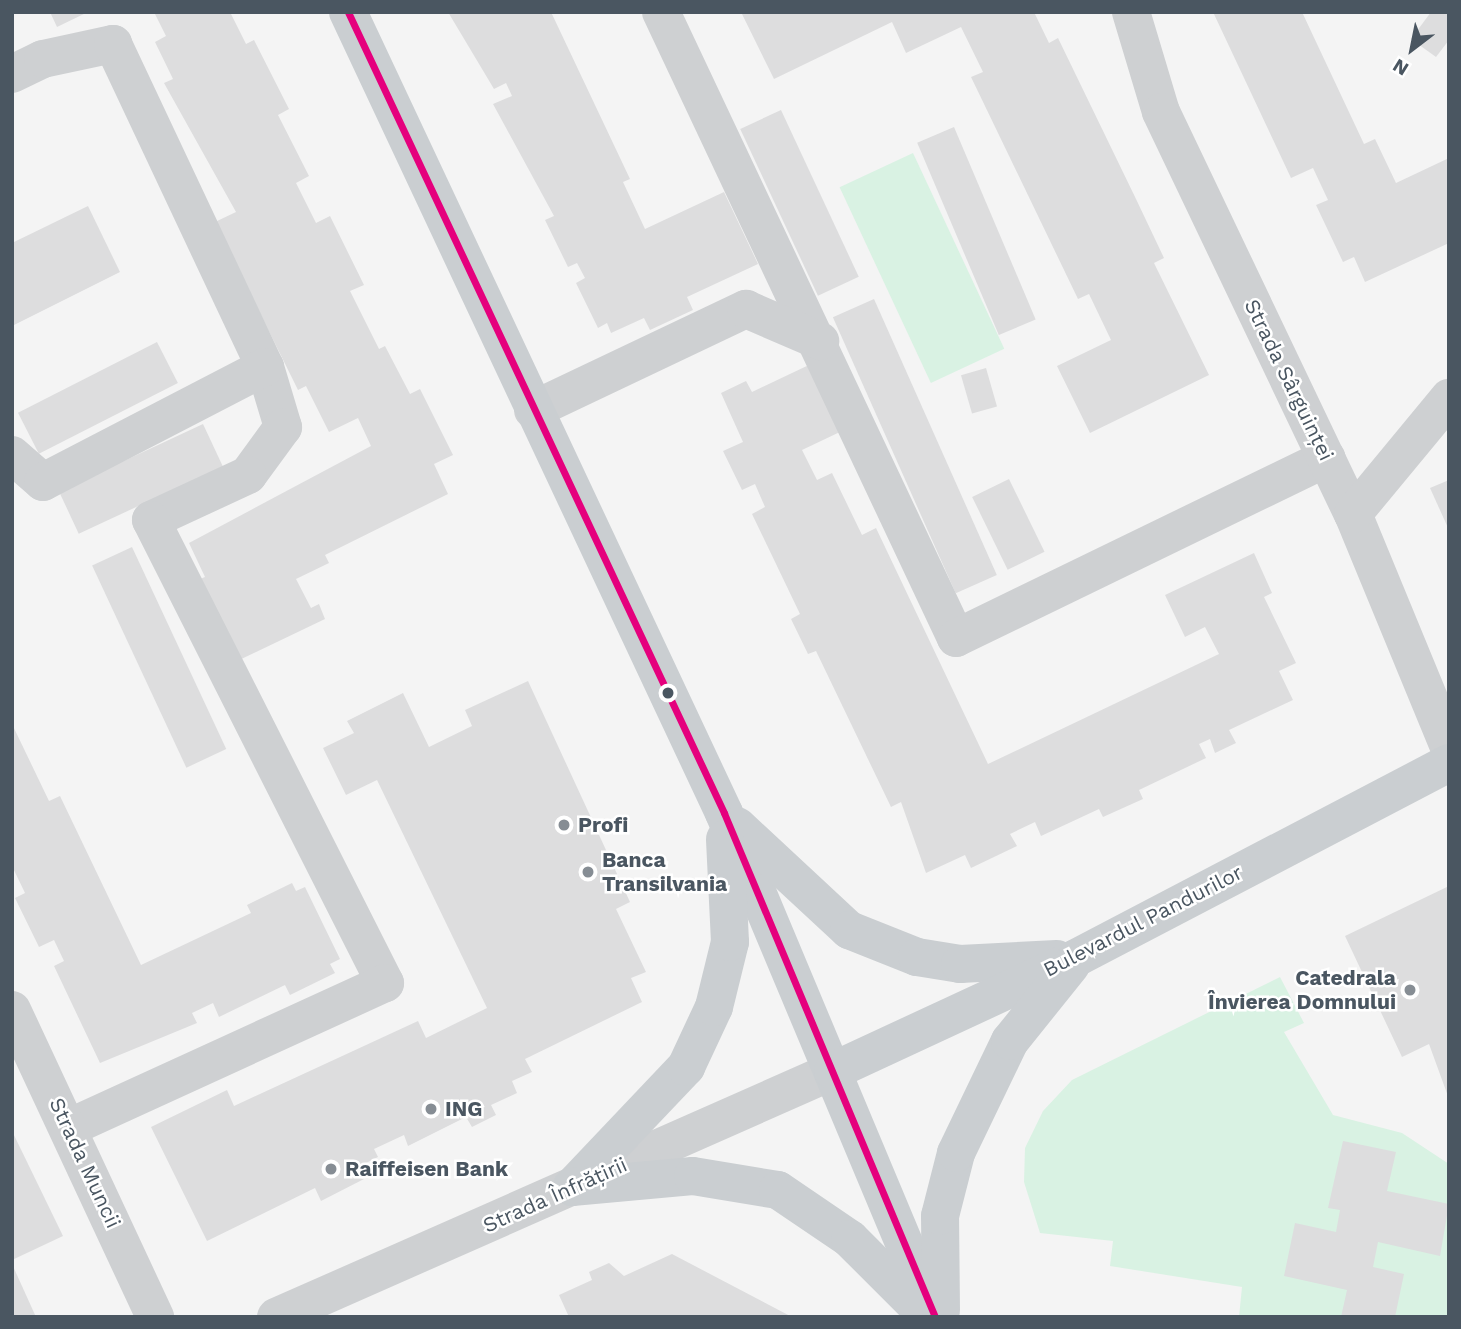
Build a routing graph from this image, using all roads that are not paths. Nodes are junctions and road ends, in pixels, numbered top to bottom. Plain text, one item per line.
1 (348, 12) edge
2 (662, 12) edge
3 (1131, 12) edge
4 (12, 74) edge
5 (820, 341) junction
6 (265, 367) junction
7 (1449, 398) edge
8 (533, 410) junction
9 (12, 455) edge
10 (1327, 458) junction
11 (1353, 514) junction
12 (1449, 747) edge
13 (1449, 763) edge
14 (724, 813) junction
15 (1076, 958) junction
16 (12, 1010) edge
17 (833, 1071) junction
18 (70, 1127) junction
19 (572, 1187) junction
20 (155, 1317) edge
21 (276, 1317) edge
22 (927, 1317) edge
23 (935, 1317) edge
24 (941, 1317) edge

1 - 8 main road
2 - 5 street
3 - 10 street, Strada Sârguinței
4 - 6 street
5 - 8 street
5 - 10 street
6 - 9 street
6 - 18 street
7 - 11 street
8 - 14 main road
10 - 11 street, Strada Sârguinței
11 - 12 street, Strada Sârguinței
13 - 15 main road, Bulevardul Pandurilor
14 - 15 main road
14 - 17 main road
14 - 19 main road
15 - 17 main road, Bulevardul Pandurilor
15 - 24 main road
16 - 18 street, Strada Muncii
17 - 19 street, Strada Înfrățirii
17 - 23 main road
18 - 20 street, Strada Muncii
19 - 21 street, Strada Înfrățirii
19 - 22 main road

